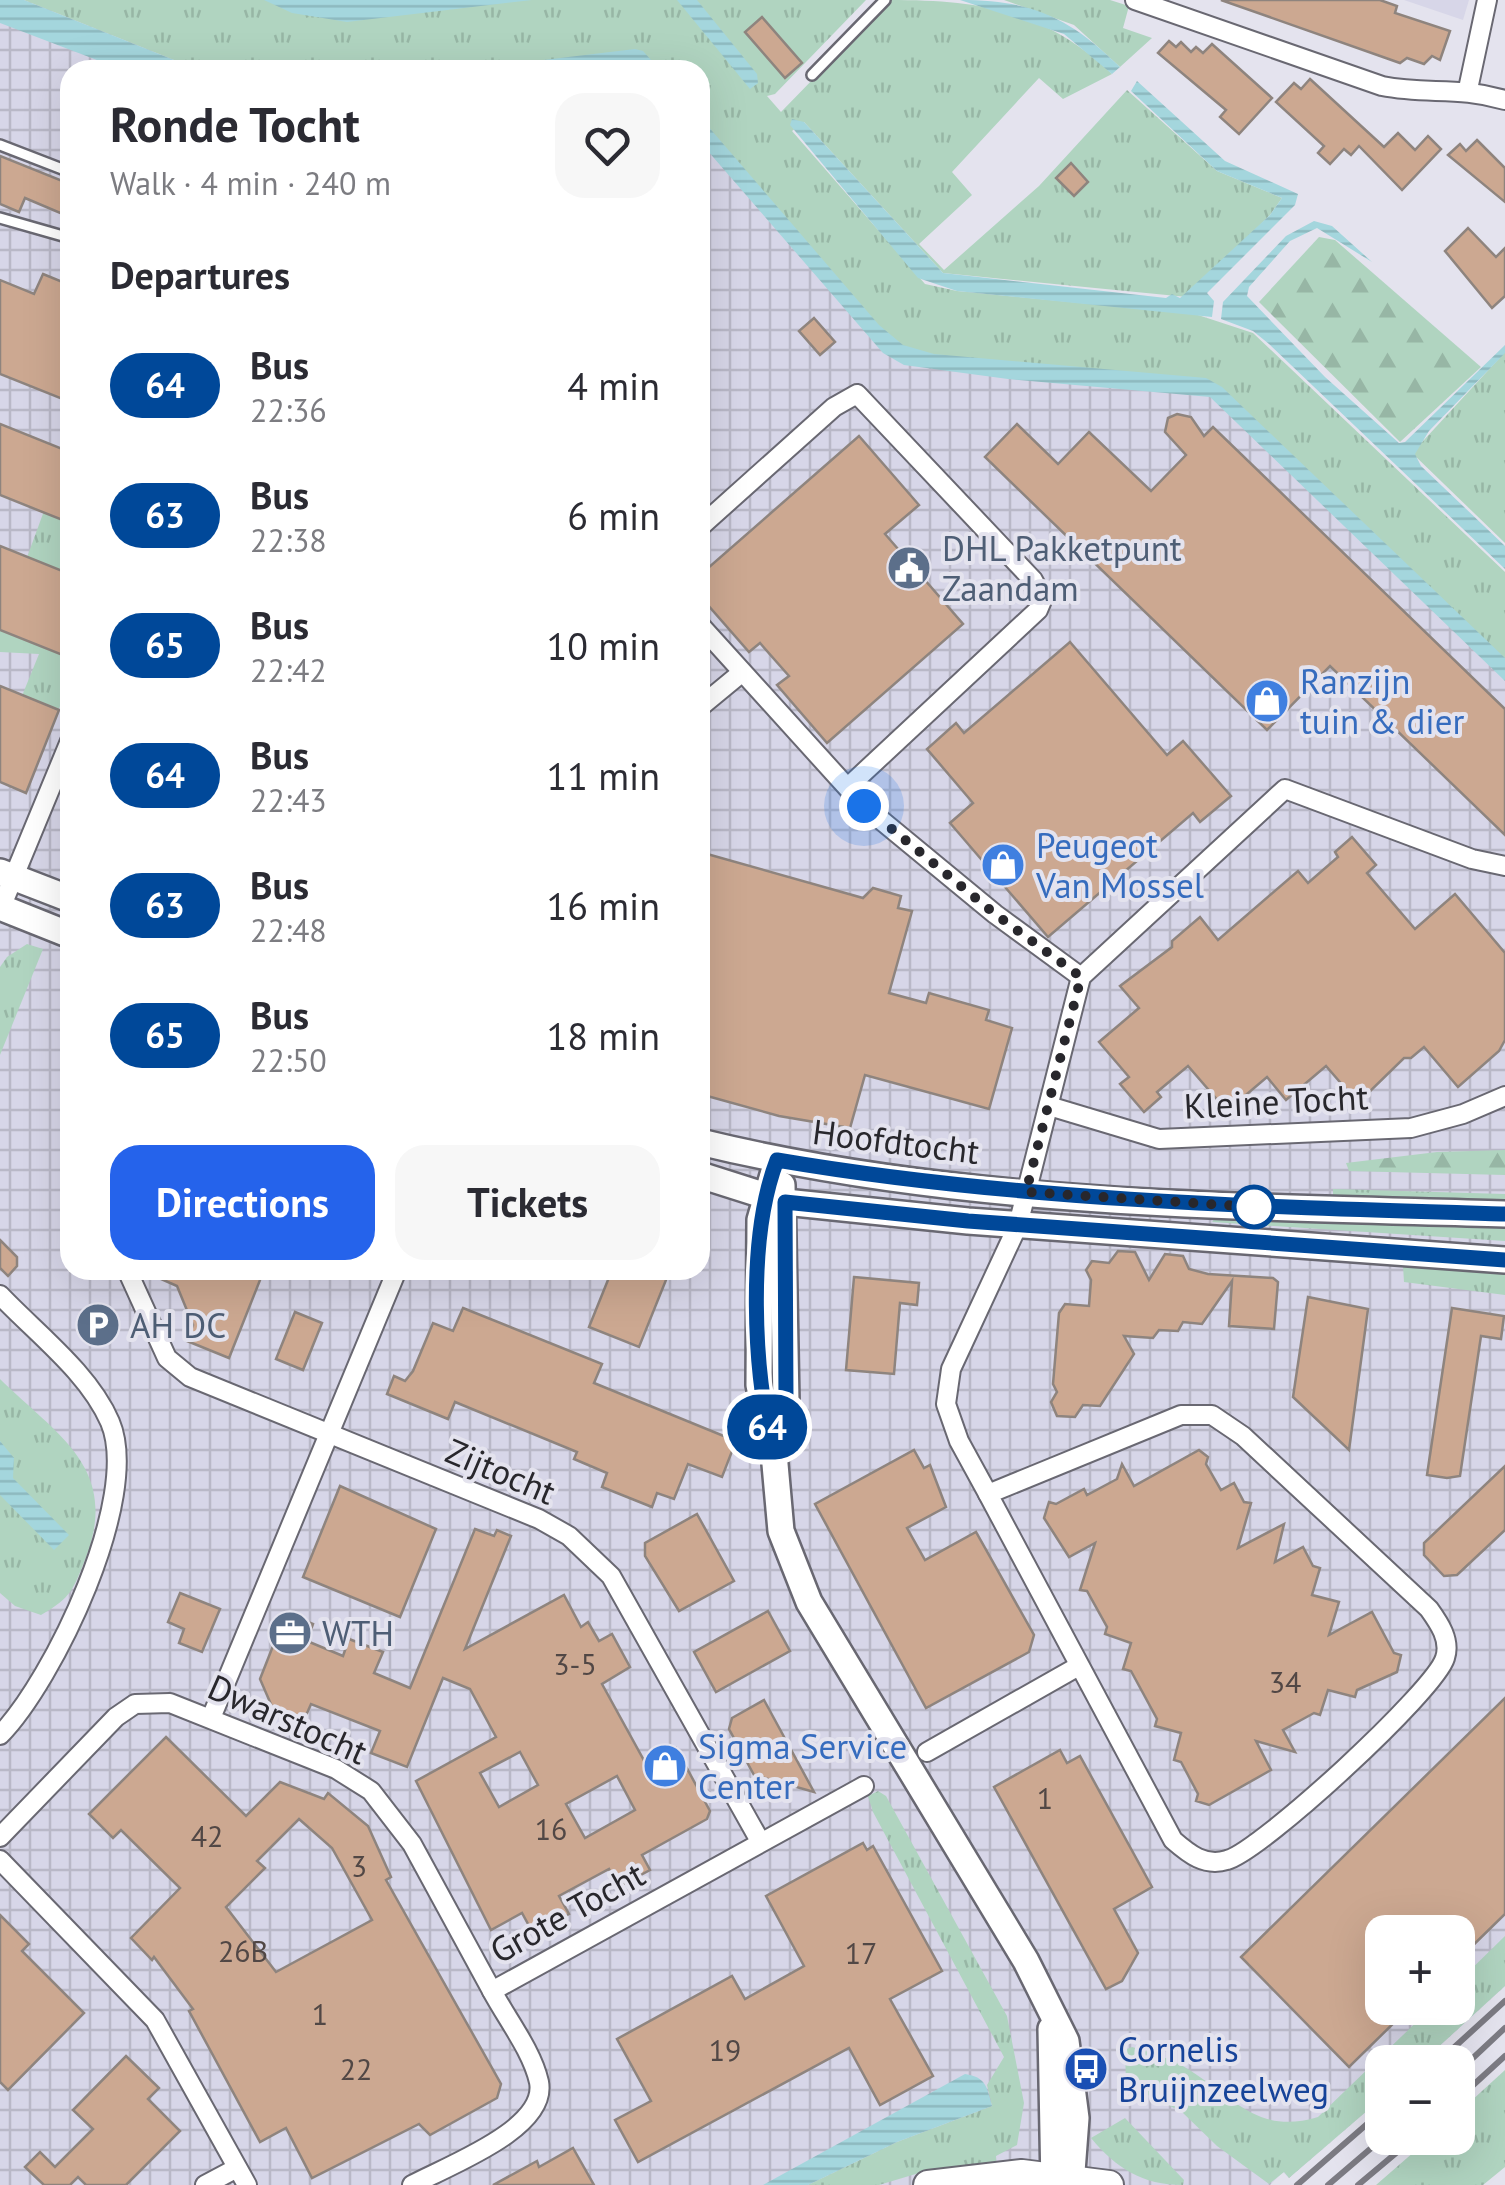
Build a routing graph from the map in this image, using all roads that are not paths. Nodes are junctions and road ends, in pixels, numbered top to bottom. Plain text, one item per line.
1 (885, 0) edge
2 (1136, 0) edge
3 (1488, 0) edge
4 (1178, 7) edge
5 (812, 76) dead end
6 (1468, 89) junction
7 (1505, 100) edge
8 (0, 144) edge
9 (60, 168) edge
10 (0, 218) edge
11 (60, 235) edge
12 (710, 518) edge
13 (710, 637) edge
14 (740, 674) junction
15 (710, 699) edge
16 (60, 761) edge
17 (848, 787) junction
18 (1505, 866) edge
19 (7, 874) edge
20 (60, 895) edge
21 (0, 908) edge
22 (60, 930) edge
23 (1081, 977) junction
24 (1505, 1096) edge
25 (1049, 1106) junction
26 (710, 1144) edge
27 (777, 1160) junction
28 (710, 1178) edge
29 (1026, 1192) junction
30 (774, 1199) junction
31 (1505, 1214) edge
32 (1018, 1224) junction
33 (1505, 1260) edge
34 (132, 1280) edge
35 (393, 1280) edge
36 (0, 1295) edge
37 (325, 1434) junction
38 (988, 1494) junction
39 (1077, 1667) junction
40 (210, 1718) junction
41 (0, 1735) edge
42 (927, 1752) dead end
43 (864, 1786) dead end
44 (0, 1837) edge
45 (760, 1841) junction
46 (0, 1860) edge
47 (492, 1991) junction
48 (242, 2177) edge
49 (1063, 2182) edge
50 (205, 2185) edge
51 (412, 2185) edge
52 (928, 2185) edge
53 (1109, 2185) edge

1 - 5 lane
2 - 4 street
3 - 6 street
4 - 6 street
6 - 7 street
8 - 9 lane
10 - 11 lane
12 - 17 street
13 - 14 street
14 - 15 street
14 - 17 street
16 - 19 street
17 - 23 street
18 - 23 street
19 - 20 main road
19 - 21 street
21 - 22 main road
23 - 25 street
24 - 25 street, Kleine Tocht
25 - 29 street
26 - 27 main road, Hoofdtocht
27 - 29 main road, Hoofdtocht
27 - 30 main road
28 - 30 main road, Hoofdtocht
29 - 31 main road, Hoofdtocht
29 - 32 street
30 - 32 main road, Hoofdtocht
30 - 49 main road
32 - 33 main road, Hoofdtocht
32 - 38 street
34 - 37 street, Zijtocht
35 - 37 street
36 - 41 street
37 - 40 street
37 - 45 street, Zijtocht
38 - 39 street
38 - 39 street
39 - 42 street
40 - 44 street, Dwarstocht
40 - 47 street, Dwarstocht
43 - 45 street, Grote Tocht
45 - 47 street, Grote Tocht
46 - 48 street
47 - 51 street, Grote Tocht
48 - 50 street
49 - 52 main road
49 - 53 main road

